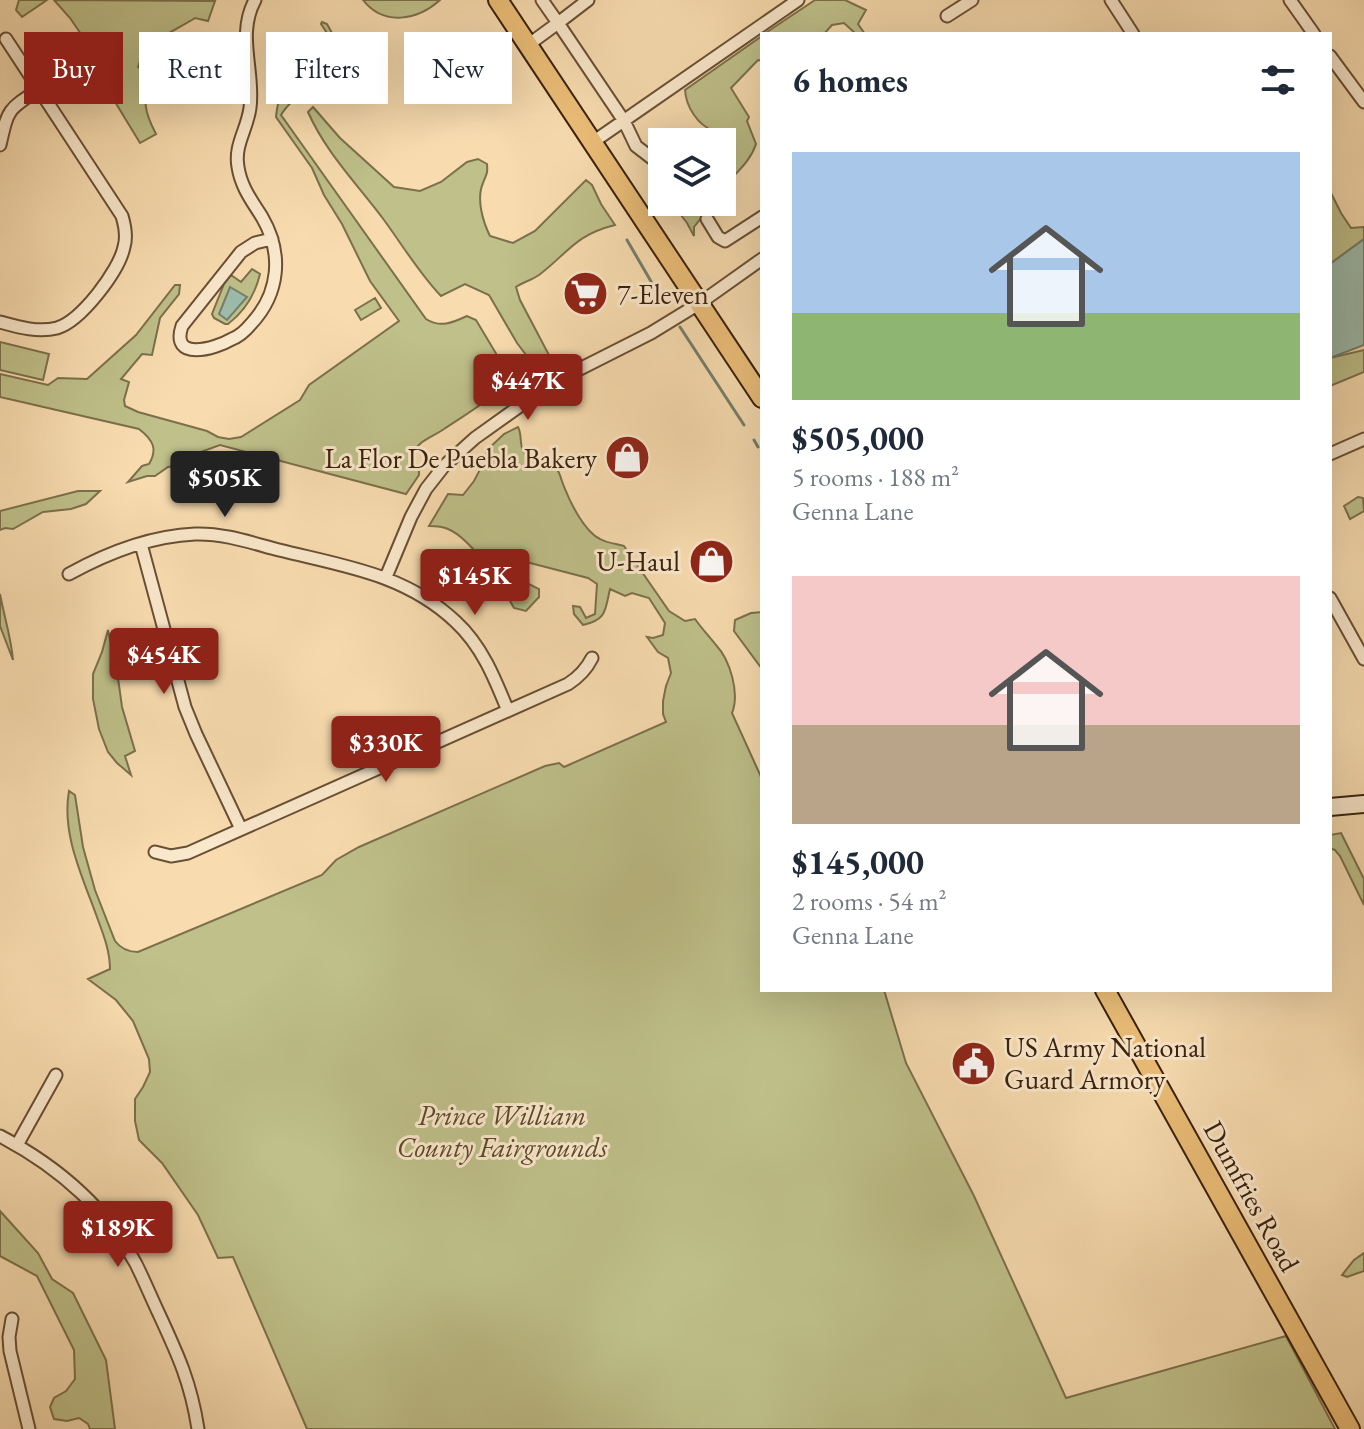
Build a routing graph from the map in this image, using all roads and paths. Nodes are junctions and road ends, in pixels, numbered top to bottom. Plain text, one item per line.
1 (255, 0) edge
2 (498, 0) edge
3 (542, 0) edge
4 (588, 0) edge
5 (798, 0) edge
6 (972, 0) edge
7 (1111, 0) edge
8 (1290, 0) edge
9 (947, 16) dead end
10 (558, 23) junction
11 (1132, 32) edge
12 (1313, 32) edge
13 (6, 39) dead end
14 (528, 45) junction
15 (1332, 59) edge
16 (24, 68) edge
17 (24, 99) edge
18 (1364, 102) edge
19 (47, 104) edge
20 (624, 121) junction
21 (593, 142) junction
22 (0, 145) edge
23 (648, 155) edge
24 (760, 218) edge
25 (707, 219) dead end
26 (272, 239) junction
27 (760, 260) edge
28 (700, 303) junction
29 (0, 322) edge
30 (760, 395) edge
31 (1364, 439) edge
32 (1332, 453) edge
33 (141, 544) junction
34 (69, 574) dead end
35 (386, 577) junction
36 (1332, 602) edge
37 (592, 658) dead end
38 (1364, 659) edge
39 (508, 711) junction
40 (1364, 804) edge
41 (1332, 807) edge
42 (241, 829) junction
43 (155, 852) dead end
44 (1106, 992) edge
45 (56, 1075) dead end
46 (0, 1136) edge
47 (17, 1145) junction
48 (12, 1319) dead end
49 (29, 1429) edge
50 (198, 1429) edge
51 (1350, 1429) edge

1 - 26 street
2 - 14 main road
3 - 10 street
4 - 10 street
5 - 20 street
6 - 9 street
7 - 11 street
8 - 12 street
10 - 14 street
10 - 20 street
13 - 16 street
14 - 21 main road
15 - 18 street
17 - 22 street
19 - 29 street
20 - 21 street
20 - 23 street
21 - 28 main road
24 - 25 street
26 - 26 street
27 - 28 street
28 - 30 main road
28 - 35 street
31 - 32 street
33 - 34 street
33 - 35 street
33 - 42 street
35 - 39 street
36 - 38 street
37 - 39 street
39 - 42 street
40 - 41 street
42 - 43 street
44 - 51 main road, Dumfries Road
45 - 47 street
46 - 47 street
47 - 50 street
48 - 49 street

